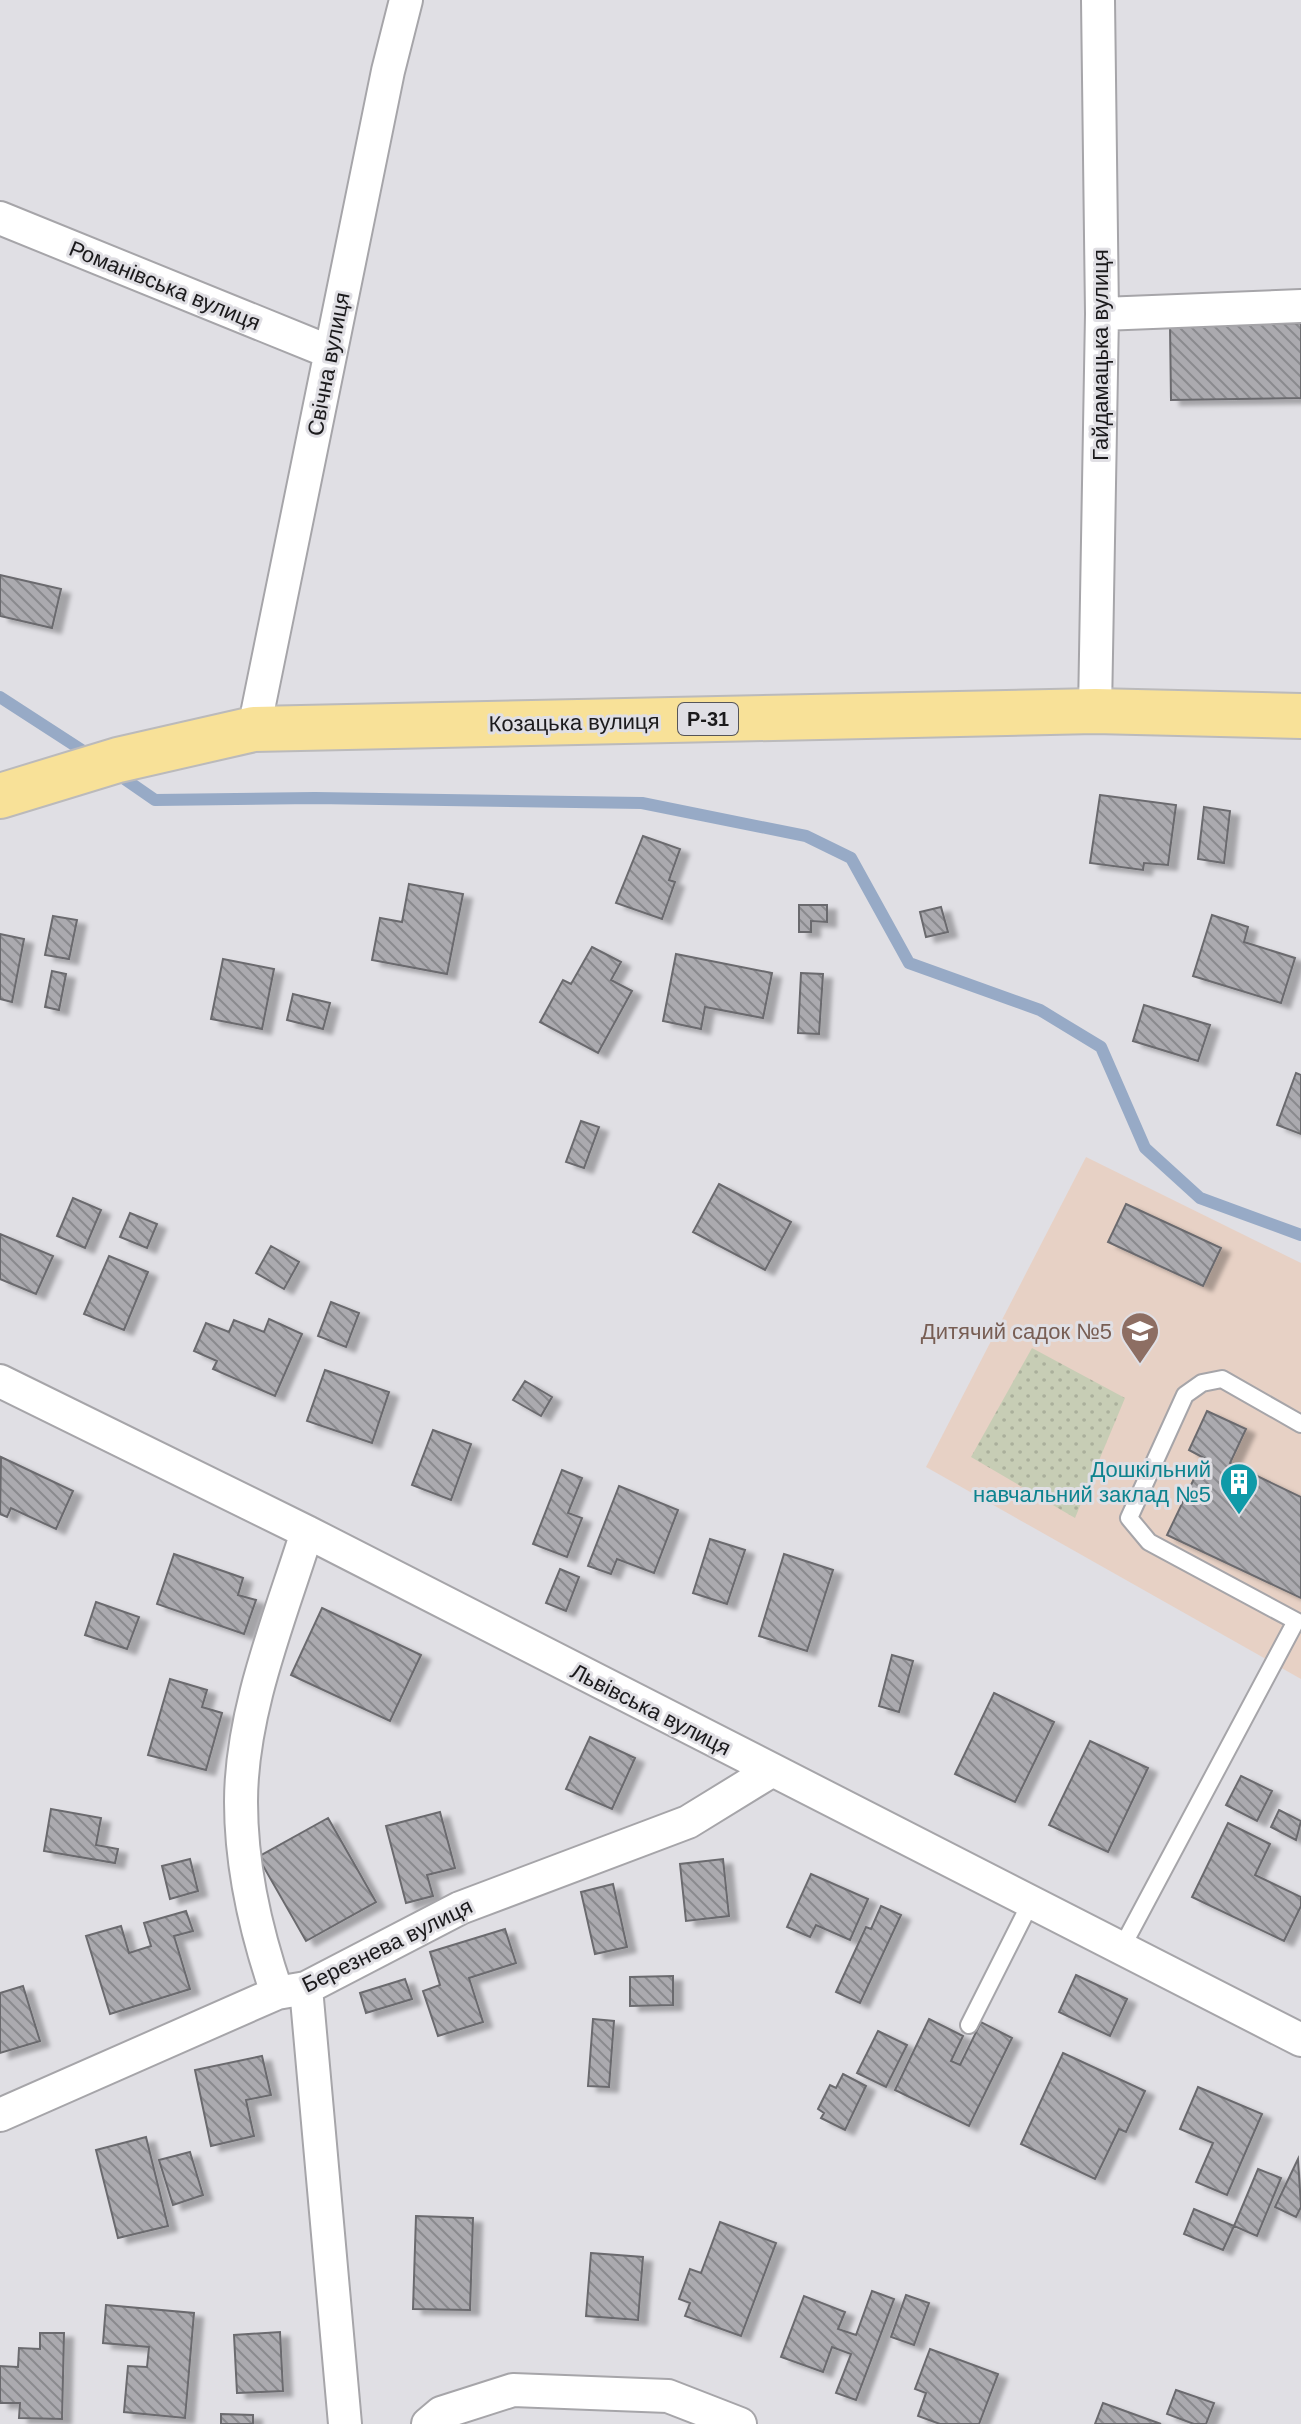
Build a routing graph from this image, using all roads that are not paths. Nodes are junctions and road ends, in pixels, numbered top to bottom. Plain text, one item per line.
1 (406, 0) edge
2 (1098, 0) edge
3 (0, 218) edge
4 (1301, 306) edge
5 (1102, 314) junction
6 (330, 352) junction
7 (1095, 711) junction
8 (1301, 716) edge
9 (254, 729) junction
10 (0, 796) edge
11 (0, 1381) edge
12 (1301, 1424) edge
13 (307, 1532) junction
14 (771, 1771) junction
15 (1030, 1904) junction
16 (1121, 1949) junction
17 (291, 1990) junction
18 (969, 2025) dead end
19 (1301, 2040) edge
20 (0, 2115) edge
21 (345, 2424) edge
22 (428, 2424) edge
23 (740, 2424) edge

1 - 6 street, Свічна вулиця
2 - 5 street, Гайдамацька вулиця
3 - 6 street, Романівська вулиця
4 - 5 street
5 - 7 street, Гайдамацька вулиця
6 - 9 street, Свічна вулиця
7 - 8 main road, Козацька вулиця / Р-31
7 - 9 main road, Козацька вулиця / Р-31
9 - 10 main road, Козацька вулиця / Р-31
11 - 13 street, Львівська вулиця
12 - 16 lane
13 - 14 street, Львівська вулиця
13 - 17 street
14 - 15 street, Львівська вулиця
14 - 17 street, Березнева вулиця
15 - 16 street, Львівська вулиця
15 - 18 lane
16 - 19 street, Львівська вулиця
17 - 20 street, Березнева вулиця
17 - 21 street
22 - 23 street

